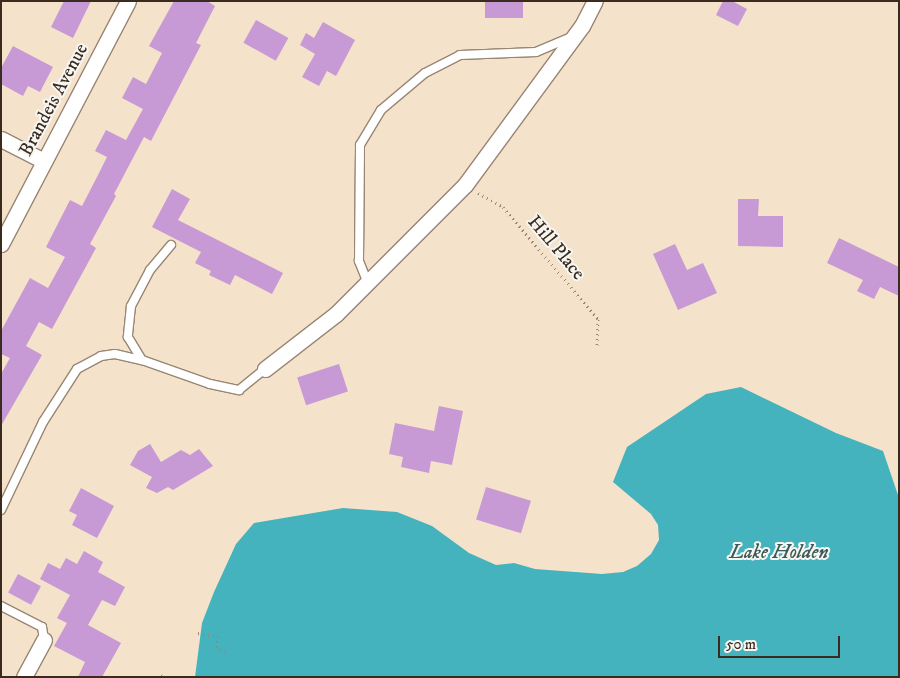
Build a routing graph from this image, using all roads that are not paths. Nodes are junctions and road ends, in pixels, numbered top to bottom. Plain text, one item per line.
1 (128, 1) edge
2 (595, 1) edge
3 (575, 36) junction
4 (1, 139) edge
5 (44, 161) junction
6 (1, 244) edge
7 (171, 245) dead end
8 (367, 281) junction
9 (142, 360) junction
10 (265, 369) joint
11 (1, 510) edge
12 (1, 606) edge
13 (44, 640) joint
14 (24, 677) edge

1 - 5 street, Brandeis Avenue
2 - 3 street
3 - 8 street
3 - 8 lane
4 - 5 street
5 - 6 street, Brandeis Avenue
7 - 9 lane
8 - 10 street
9 - 10 lane
9 - 11 lane
12 - 13 lane
13 - 14 street

